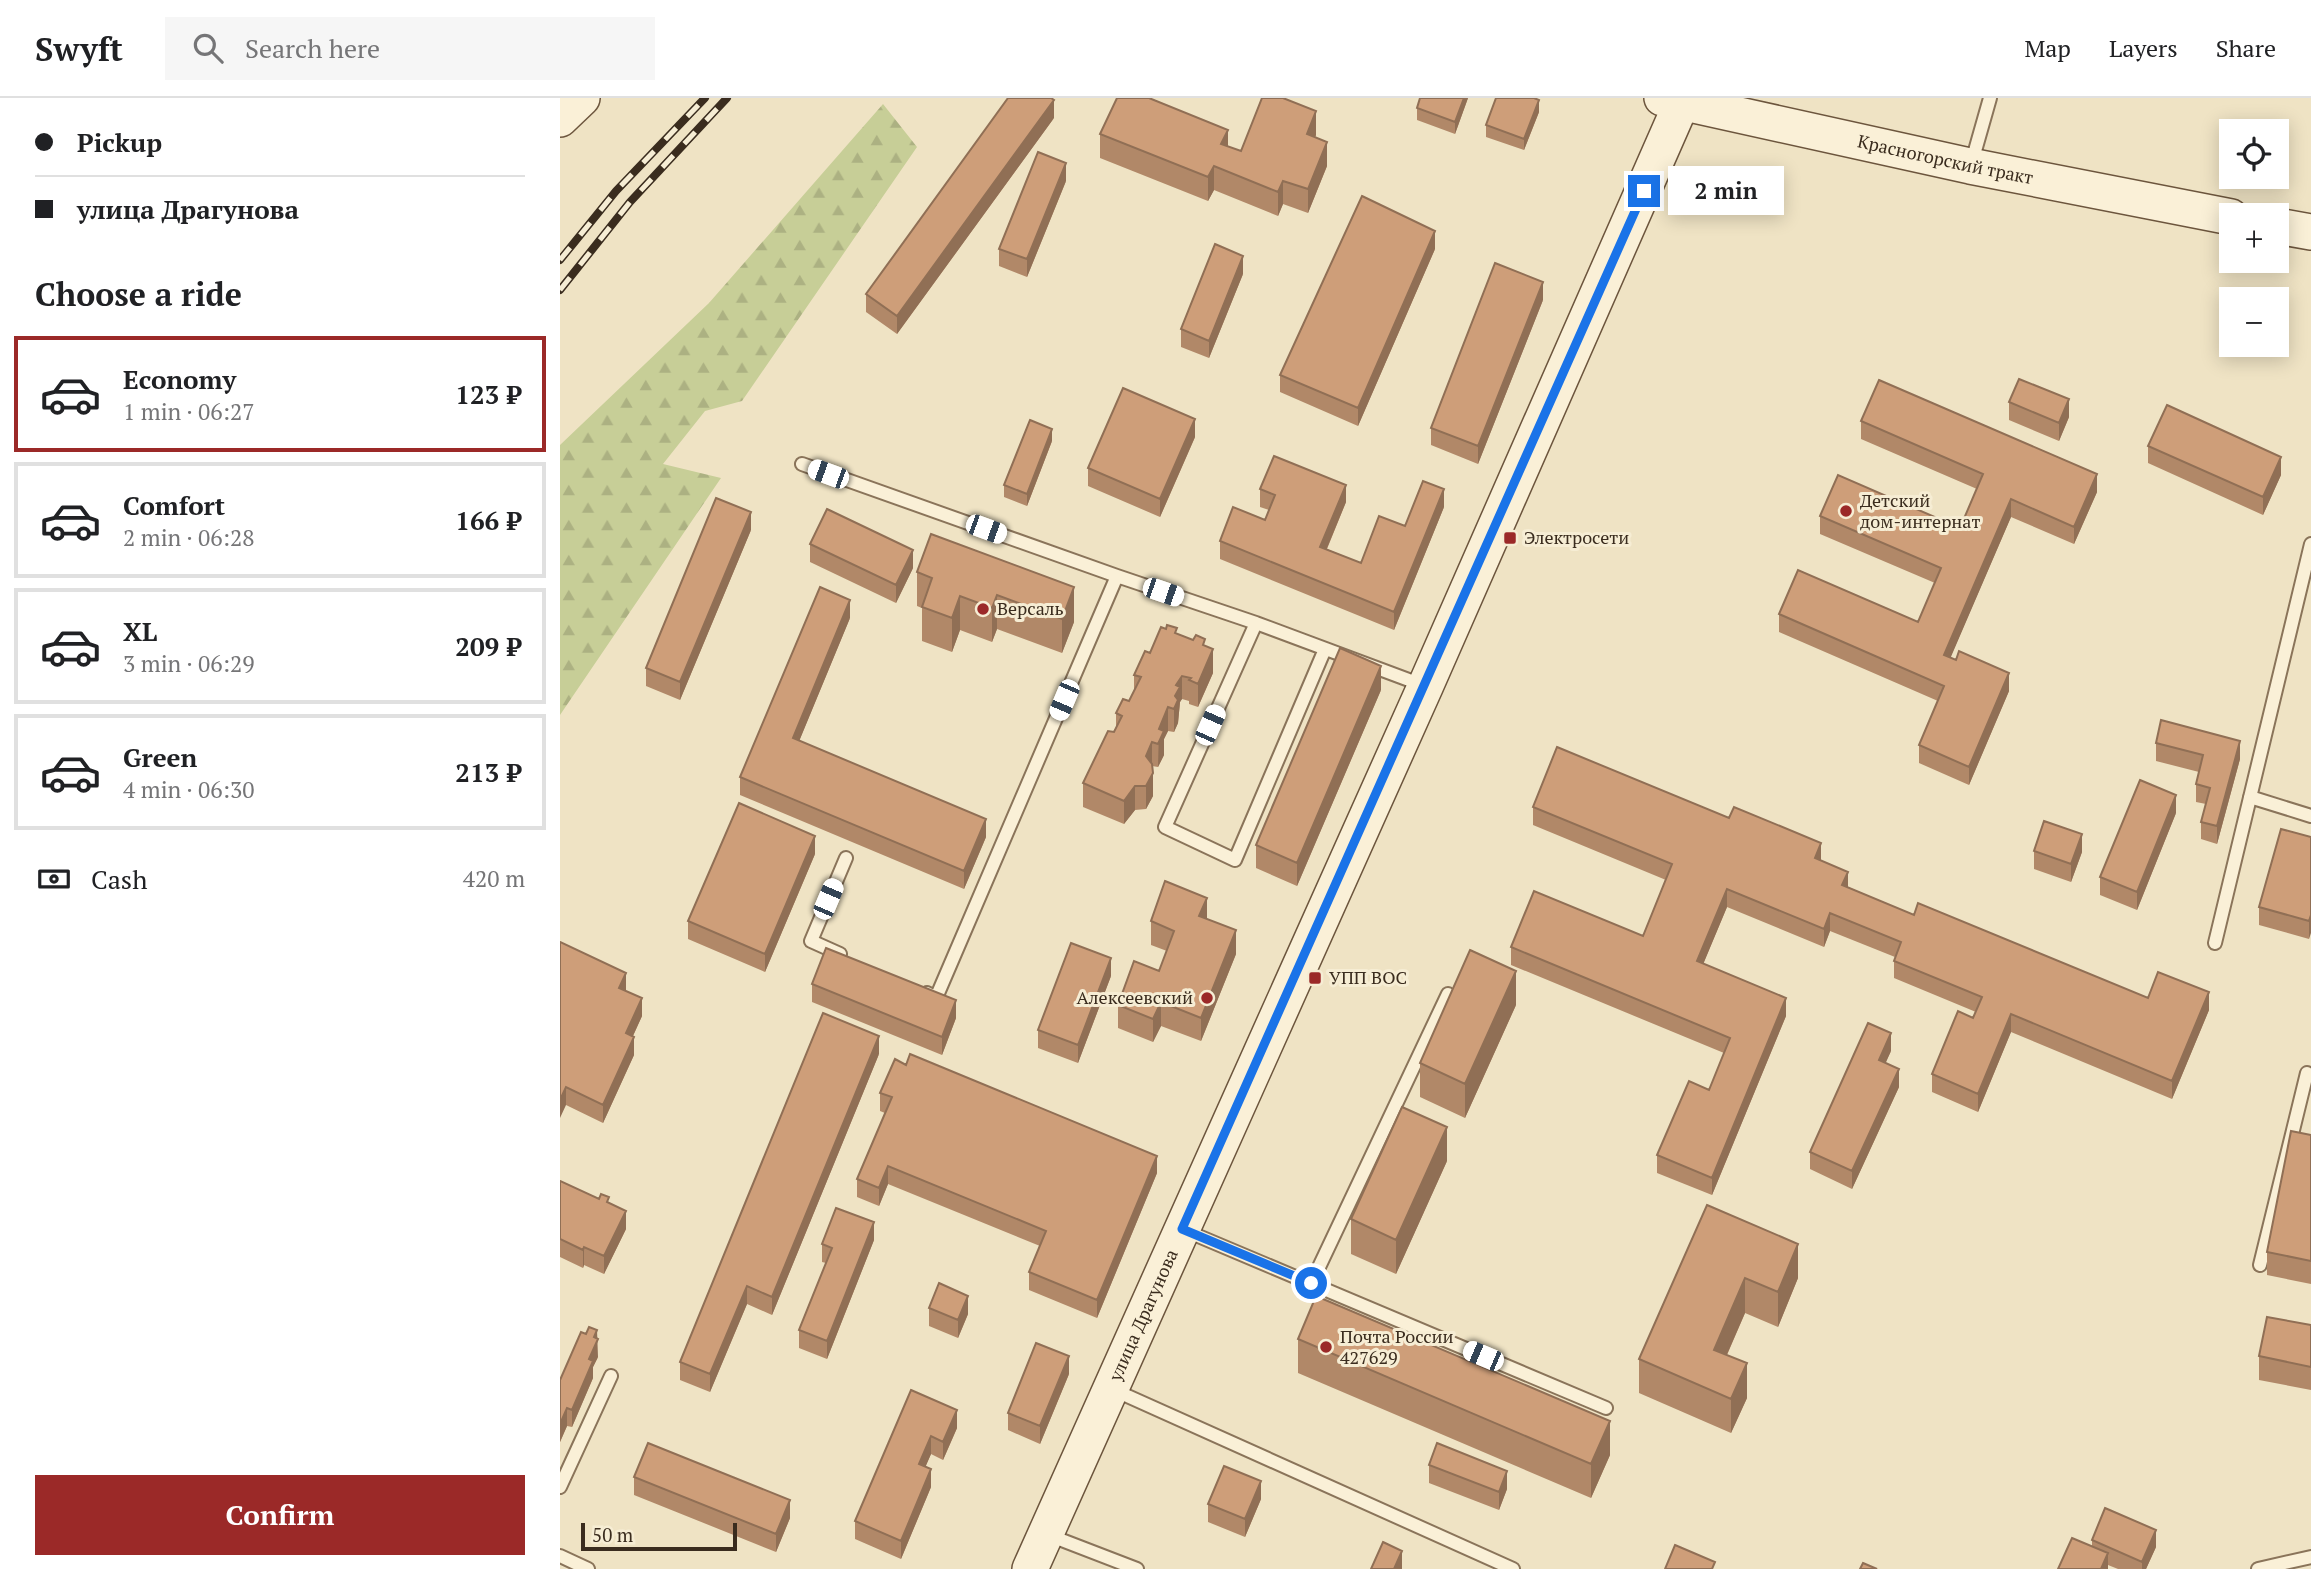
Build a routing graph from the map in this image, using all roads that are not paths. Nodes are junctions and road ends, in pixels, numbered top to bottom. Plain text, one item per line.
1 (582, 98) edge
2 (1990, 98) edge
3 (1681, 101) edge
4 (560, 119) edge
5 (1970, 166) junction
6 (2219, 215) edge
7 (2289, 228) edge
8 (2311, 232) edge
9 (802, 464) dead end
10 (2311, 544) edge
11 (1117, 576) junction
12 (1256, 623) junction
13 (1325, 649) junction
14 (1425, 687) junction
15 (2250, 797) junction
16 (2311, 816) edge
17 (846, 858) dead end
18 (2215, 943) dead end
19 (849, 958) edge
20 (911, 986) edge
21 (1448, 994) edge
22 (2311, 1058) edge
23 (2309, 1074) edge
24 (1182, 1229) junction
25 (2260, 1265) dead end
26 (1311, 1283) junction
27 (611, 1376) dead end
28 (1111, 1389) junction
29 (1606, 1408) dead end
30 (560, 1487) edge
31 (1046, 1534) junction
32 (560, 1556) edge
33 (2311, 1558) edge
34 (588, 1569) edge
35 (1030, 1569) edge
36 (1137, 1569) edge
37 (1513, 1569) edge
38 (2258, 1569) edge

1 - 4 main road
2 - 5 lane
3 - 5 main road, Красногорский тракт
3 - 14 main road, улица Драгунова
5 - 6 main road, Красногорский тракт
7 - 8 main road
9 - 11 lane
10 - 15 lane
11 - 12 lane
11 - 20 lane
12 - 13 lane
12 - 13 lane
13 - 14 lane
14 - 24 main road, улица Драгунова
15 - 16 lane
15 - 18 lane
17 - 19 lane
21 - 26 lane
22 - 23 lane
23 - 25 lane
24 - 26 lane
24 - 28 main road, улица Драгунова
26 - 29 lane
27 - 30 lane
28 - 31 main road, улица Драгунова
28 - 37 lane
31 - 35 main road, улица Драгунова
31 - 36 lane
32 - 34 lane
33 - 38 lane

